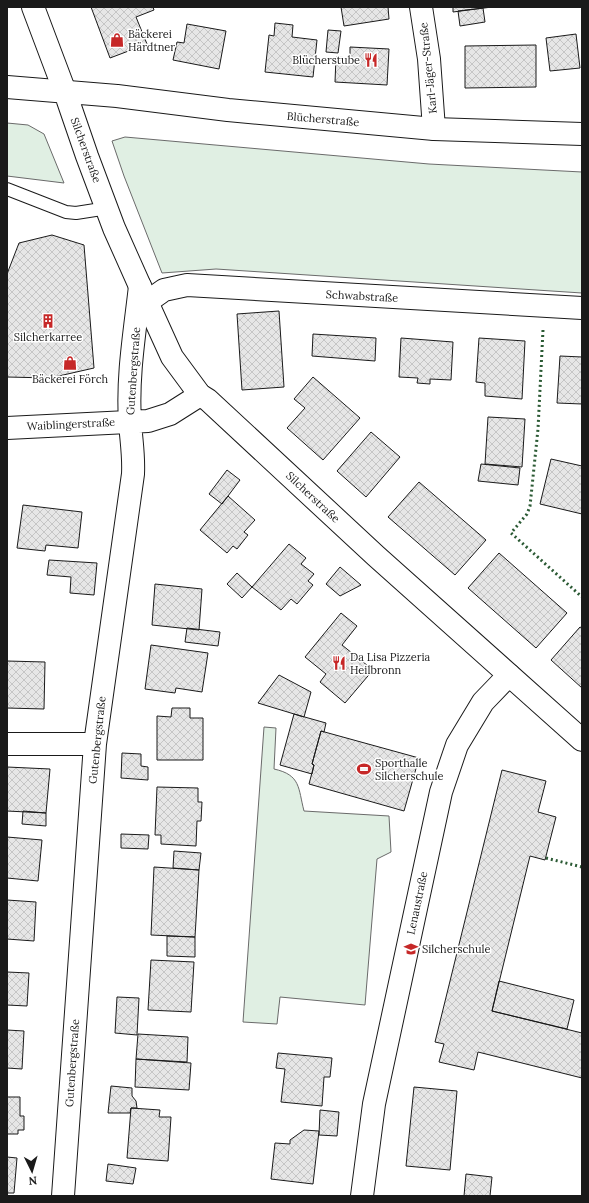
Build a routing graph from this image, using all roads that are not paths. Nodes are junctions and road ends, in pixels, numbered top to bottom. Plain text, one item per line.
1 (32, 7) edge
2 (421, 7) edge
3 (7, 87) edge
4 (65, 92) junction
5 (434, 129) junction
6 (582, 134) edge
7 (7, 189) edge
8 (108, 208) junction
9 (143, 294) junction
10 (582, 308) edge
11 (200, 395) junction
12 (130, 421) junction
13 (7, 428) edge
14 (509, 676) junction
15 (582, 740) edge
16 (7, 744) edge
17 (95, 744) junction
18 (63, 1196) edge
19 (362, 1196) edge

1 - 4 street, Silcherstraße
2 - 5 street, Karl-Jäger-Straße
3 - 4 street, Blücherstraße
4 - 5 street, Blücherstraße
4 - 8 street, Silcherstraße
5 - 6 street, Blücherstraße
7 - 8 lane
8 - 9 street, Silcherstraße
9 - 10 street, Schwabstraße
9 - 11 street, Silcherstraße
9 - 12 street, Gutenbergstraße
11 - 12 street, Waiblingerstraße
11 - 14 street, Silcherstraße
12 - 13 street, Waiblingerstraße
12 - 17 street, Gutenbergstraße
14 - 15 street, Silcherstraße
14 - 19 street, Lenaustraße
16 - 17 street
17 - 18 street, Gutenbergstraße

